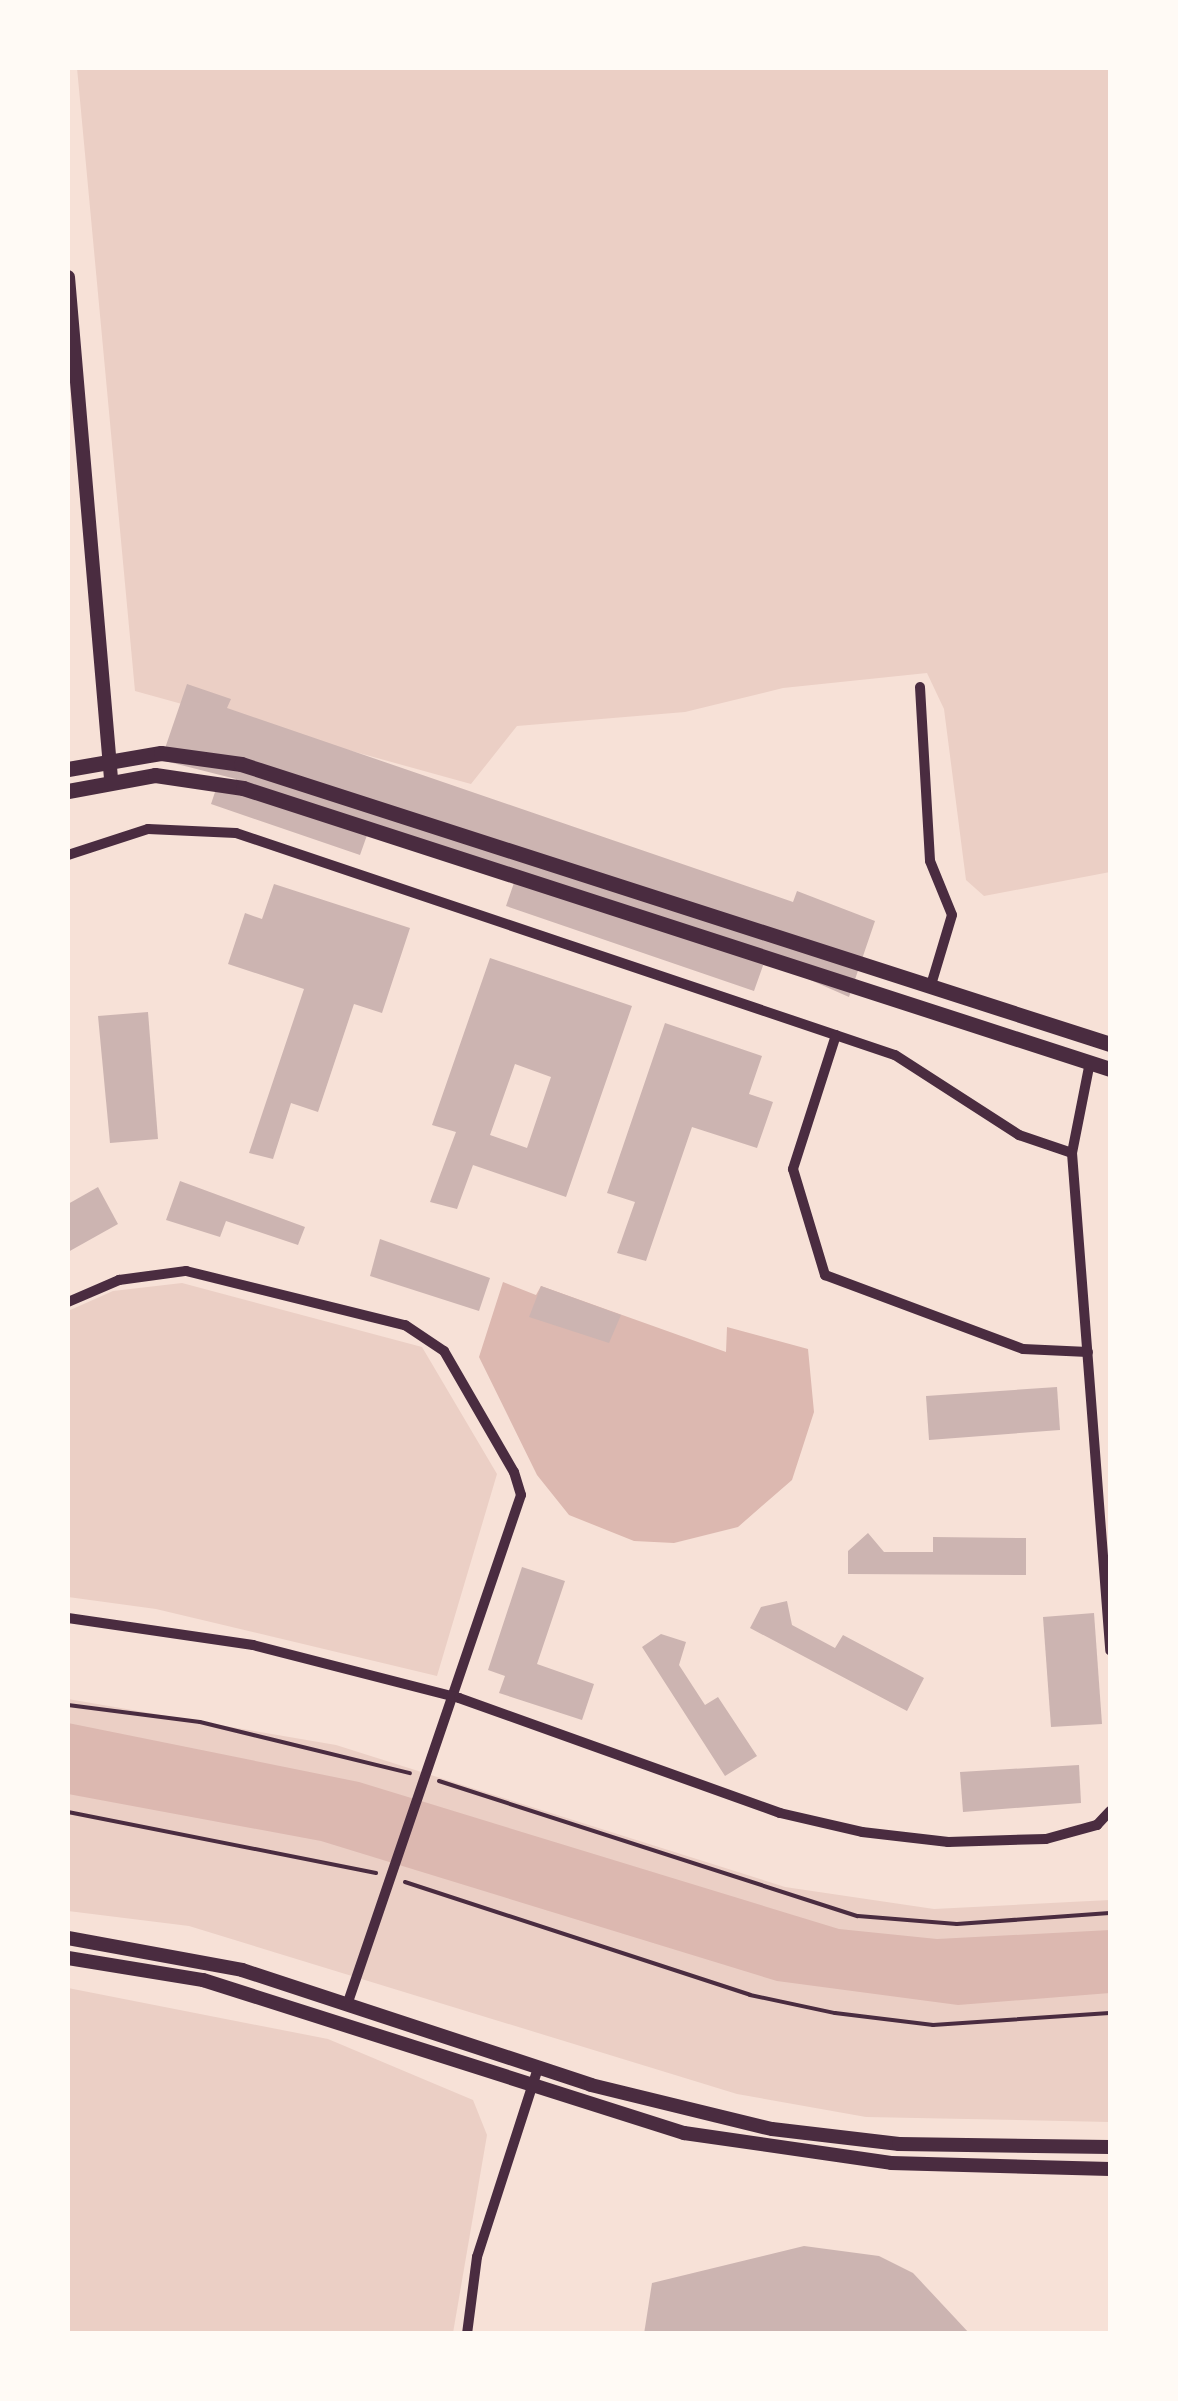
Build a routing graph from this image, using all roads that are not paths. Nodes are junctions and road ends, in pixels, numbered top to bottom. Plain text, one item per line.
1 (68, 278) edge
2 (920, 688) dead end
3 (108, 758) junction
4 (68, 769) edge
5 (111, 779) junction
6 (68, 791) edge
7 (68, 855) edge
8 (931, 985) junction
9 (836, 1035) junction
10 (1110, 1044) edge
11 (1090, 1062) junction
12 (1110, 1068) edge
13 (1072, 1153) junction
14 (68, 1302) edge
15 (1088, 1352) junction
16 (68, 1618) edge
17 (1110, 1651) edge
18 (448, 1696) junction
19 (1110, 1811) edge
20 (68, 1938) edge
21 (68, 1958) edge
22 (347, 2004) junction
23 (538, 2068) junction
24 (531, 2088) junction
25 (1110, 2147) edge
26 (1110, 2169) edge
27 (467, 2334) edge

1 - 3 street
2 - 8 street
3 - 4 main road
3 - 5 street
3 - 8 main road
5 - 6 main road
5 - 11 main road
7 - 9 street
8 - 10 main road
9 - 13 street
9 - 15 street
11 - 12 main road
11 - 13 street
13 - 15 street
14 - 18 street
15 - 17 street
16 - 18 street
18 - 19 street
18 - 22 street
20 - 22 street
21 - 24 street
22 - 23 street
23 - 24 street
23 - 25 street
24 - 26 street
24 - 27 street

